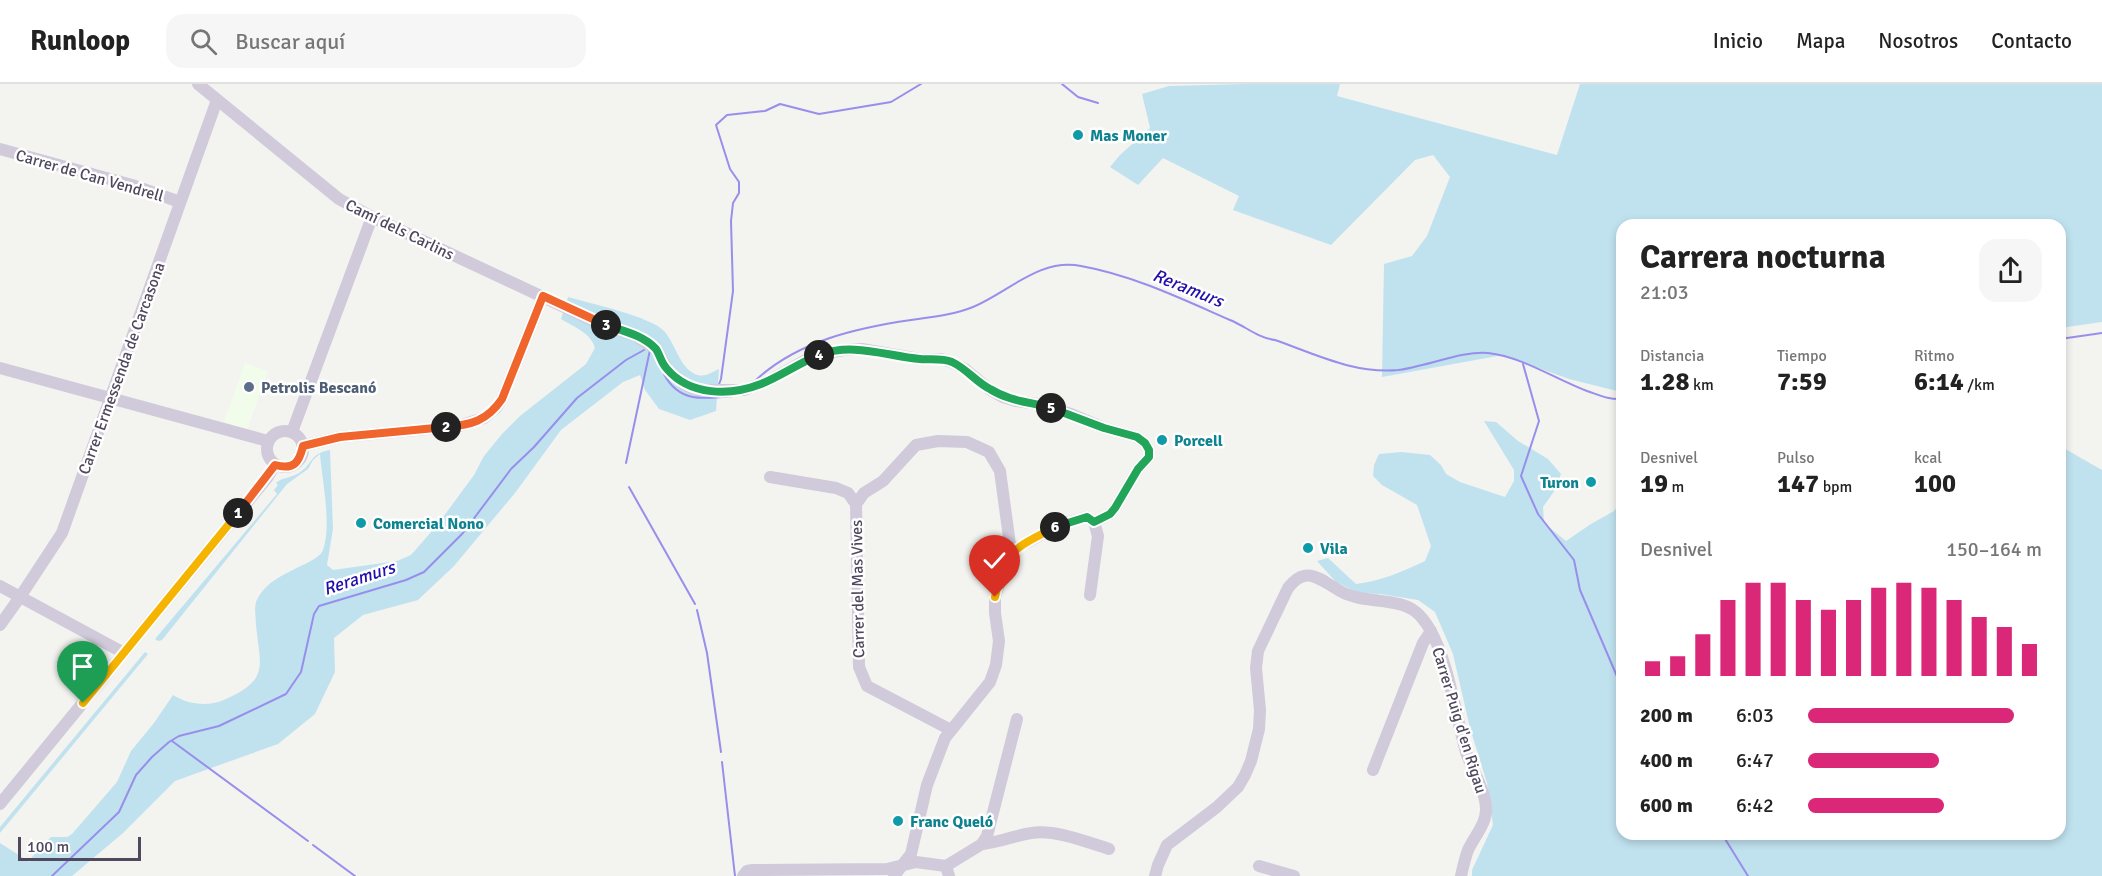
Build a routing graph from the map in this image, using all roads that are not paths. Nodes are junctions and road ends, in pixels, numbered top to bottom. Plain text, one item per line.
1 (198, 84) edge
2 (217, 100) junction
3 (0, 149) edge
4 (180, 202) junction
5 (372, 217) junction
6 (543, 296) junction
7 (0, 368) edge
8 (110, 399) junction
9 (292, 432) junction
10 (268, 441) junction
11 (303, 446) junction
12 (275, 465) junction
13 (770, 477) dead end
14 (856, 504) junction
15 (1094, 522) junction
16 (1011, 552) junction
17 (0, 586) edge
18 (1090, 595) dead end
19 (20, 597) junction
20 (0, 625) edge
21 (1431, 632) junction
22 (124, 653) junction
23 (1017, 719) dead end
24 (951, 730) junction
25 (1373, 770) dead end
26 (0, 804) edge
27 (982, 844) junction
28 (1109, 849) dead end
29 (904, 866) junction
30 (1259, 866) dead end
31 (947, 871) edge
32 (743, 876) edge
33 (894, 876) edge
34 (1155, 876) edge
35 (1294, 876) edge
36 (1461, 876) edge

1 - 2 street, Camí dels Carlins
2 - 4 street, Carrer Ermessenda de Carcasona
2 - 5 street, Camí dels Carlins
3 - 4 street, Carrer de Can Vendrell
4 - 8 street, Carrer Ermessenda de Carcasona
5 - 6 street, Camí dels Carlins
5 - 9 street
6 - 11 street
6 - 15 street, Camí dels Carlins
7 - 8 street
8 - 10 street
8 - 19 street, Carrer Ermessenda de Carcasona
9 - 10 street
9 - 11 street
10 - 12 street
11 - 12 street
12 - 22 street
13 - 14 street, Carrer del Mas Vives
14 - 16 street, Carrer del Mas Vives
14 - 24 street, Carrer del Mas Vives
15 - 16 street
15 - 18 street
16 - 24 street
17 - 19 street
19 - 20 street, Carrer Ermessenda de Carcasona
19 - 22 street
21 - 25 street, Carrer Puig d'en Rigau
21 - 34 street, Carrer Puig d'en Rigau
21 - 36 street, Carrer Puig d'en Rigau
22 - 26 street
23 - 27 street
24 - 29 street
27 - 28 street
27 - 31 street
29 - 31 street
29 - 32 street
29 - 33 street
30 - 35 street

